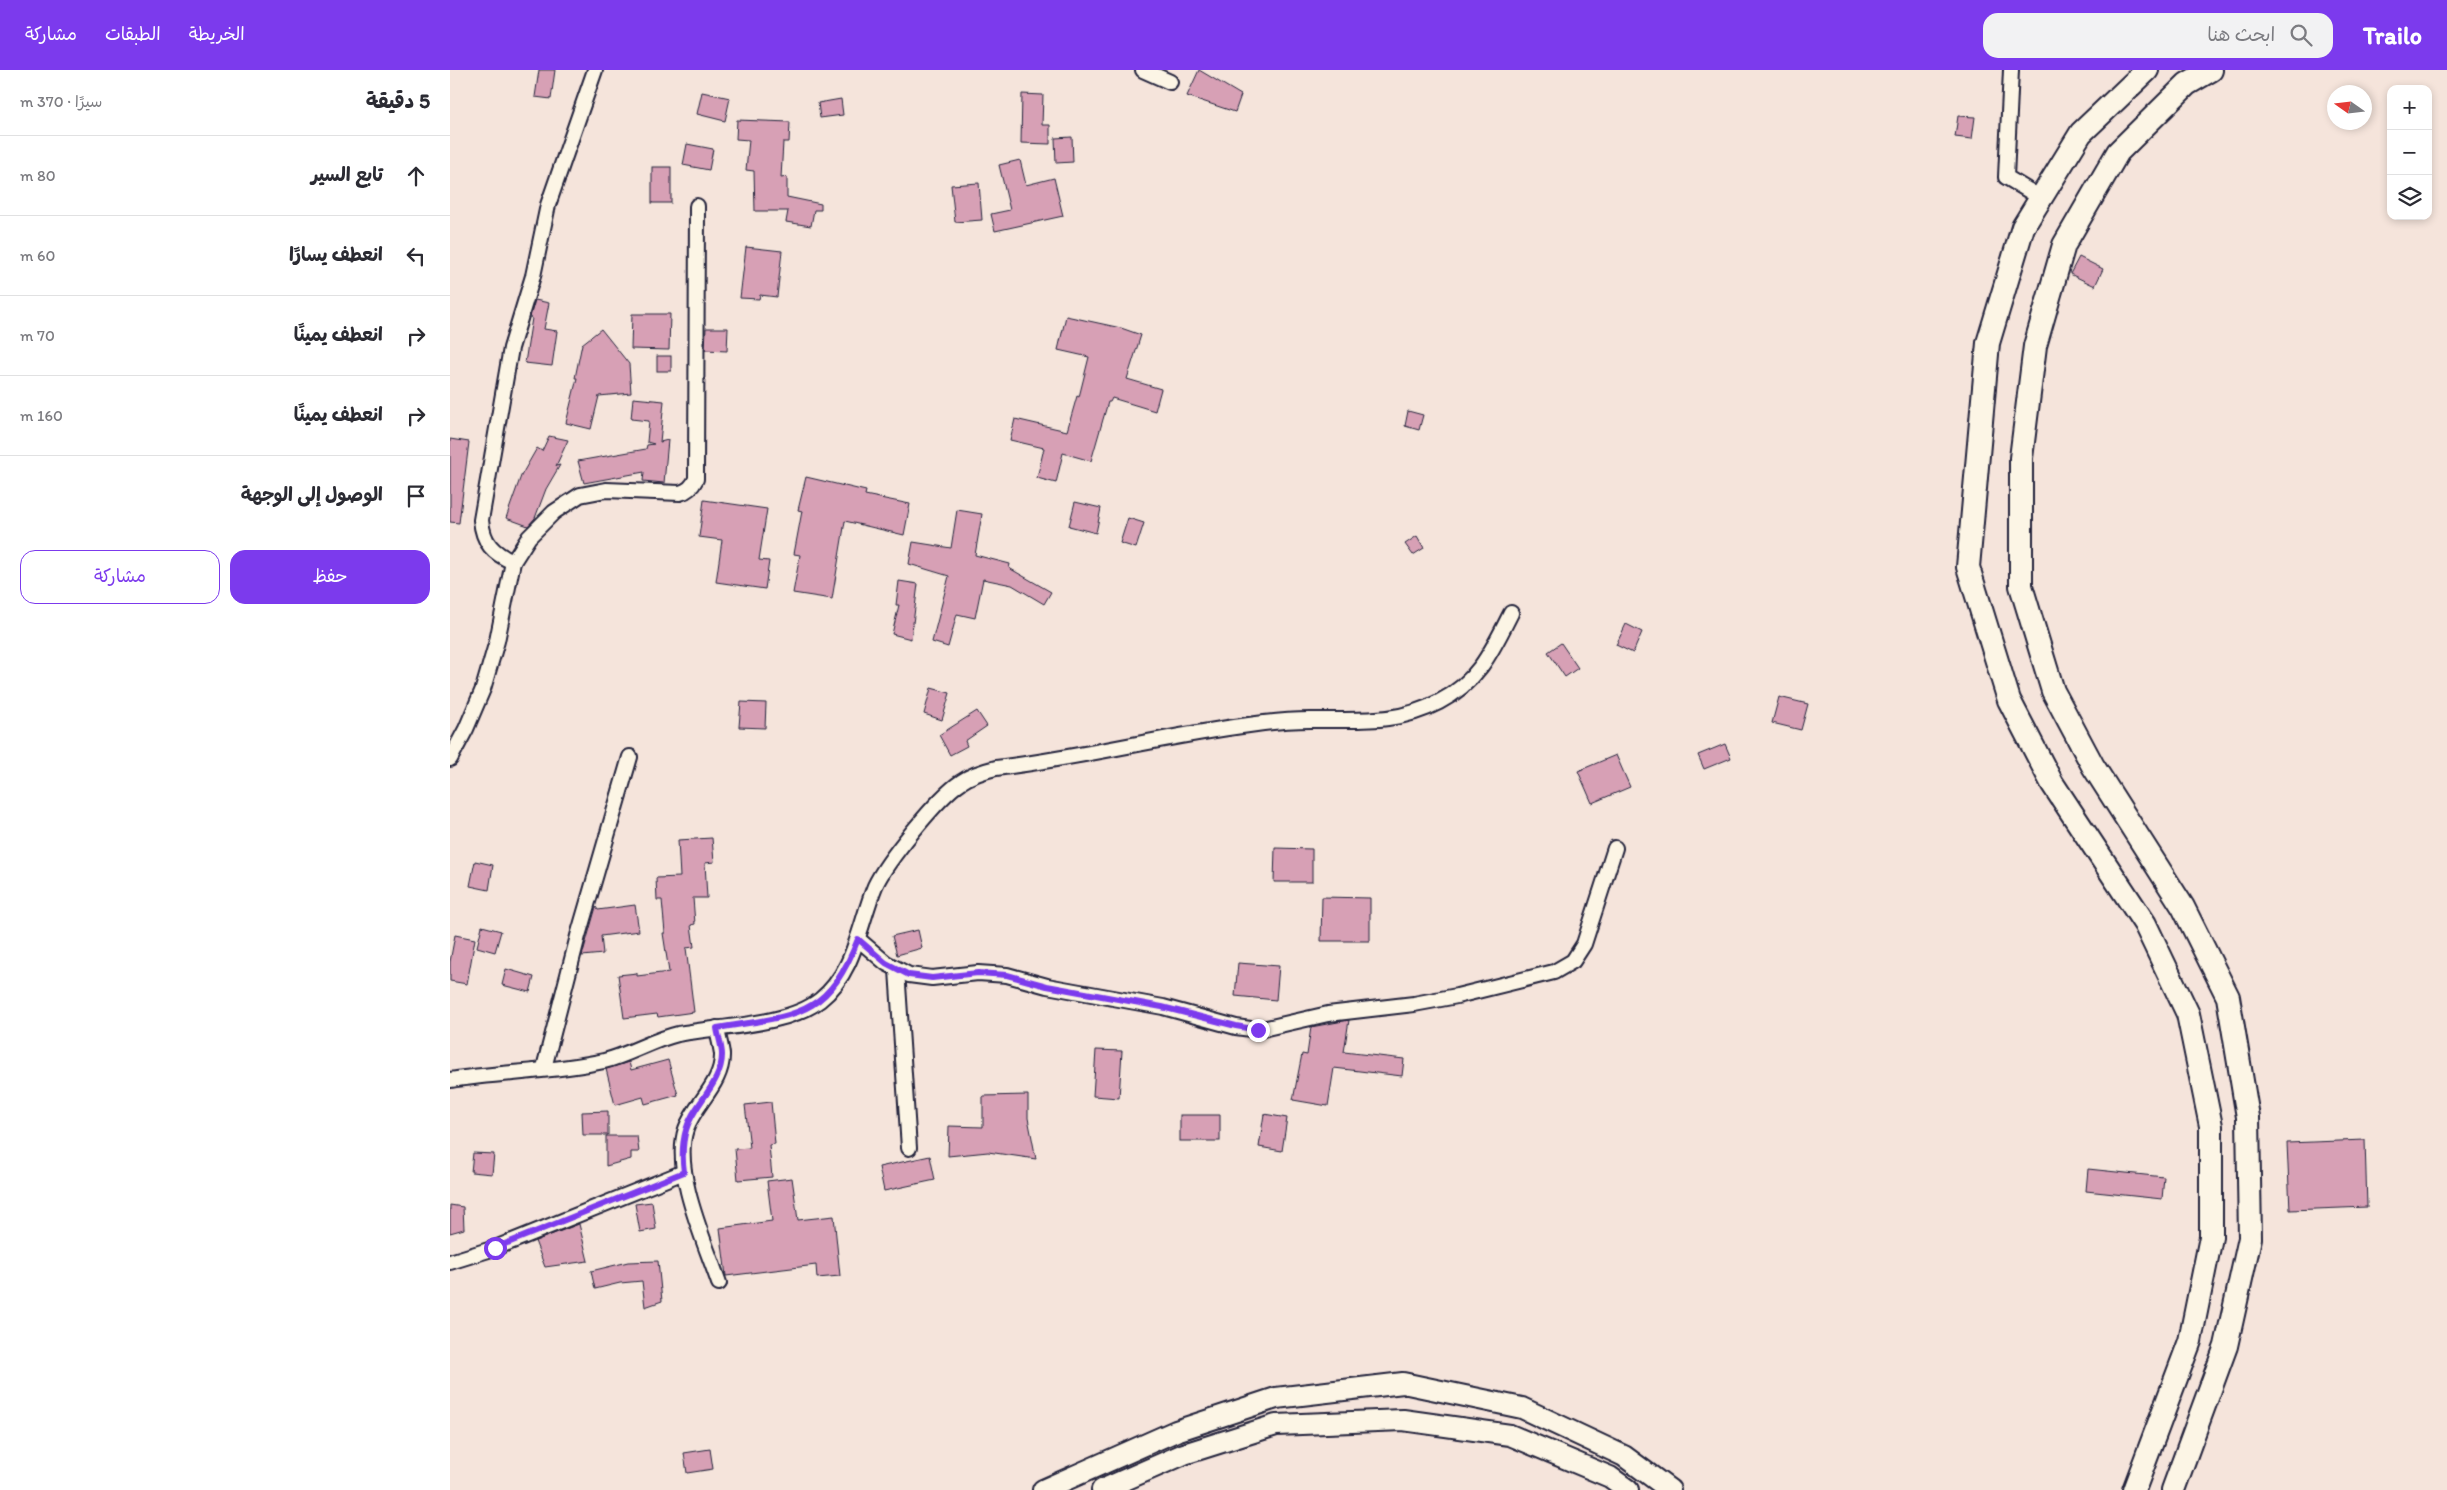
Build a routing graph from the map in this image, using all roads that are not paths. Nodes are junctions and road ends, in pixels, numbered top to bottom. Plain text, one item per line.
1 (595, 70) edge
2 (1143, 70) edge
3 (2011, 70) edge
4 (2147, 70) edge
5 (2211, 70) edge
6 (1170, 82) dead end
7 (2041, 198) junction
8 (697, 206) dead end
9 (513, 562) junction
10 (1511, 614) dead end
11 (630, 757) dead end
12 (450, 758) edge
13 (1615, 848) dead end
14 (858, 939) junction
15 (897, 970) junction
16 (717, 1028) junction
17 (544, 1068) junction
18 (450, 1080) edge
19 (909, 1148) dead end
20 (684, 1172) junction
21 (450, 1262) edge
22 (719, 1283) dead end
23 (1486, 1399) junction
24 (1480, 1431) junction
25 (1043, 1490) edge
26 (1102, 1490) edge
27 (1628, 1490) edge
28 (1670, 1490) edge
29 (2134, 1490) edge
30 (2173, 1490) edge

1 - 9 street
2 - 6 street
3 - 7 street
4 - 7 main road
5 - 30 main road
7 - 29 main road
8 - 9 street
9 - 12 street
10 - 14 street
11 - 17 street
13 - 15 street
14 - 15 street
14 - 16 street
15 - 19 street
16 - 17 street
16 - 20 street
17 - 18 street
20 - 21 street
20 - 22 street
23 - 24 main road
23 - 25 main road
23 - 28 main road
24 - 26 main road
24 - 27 main road

